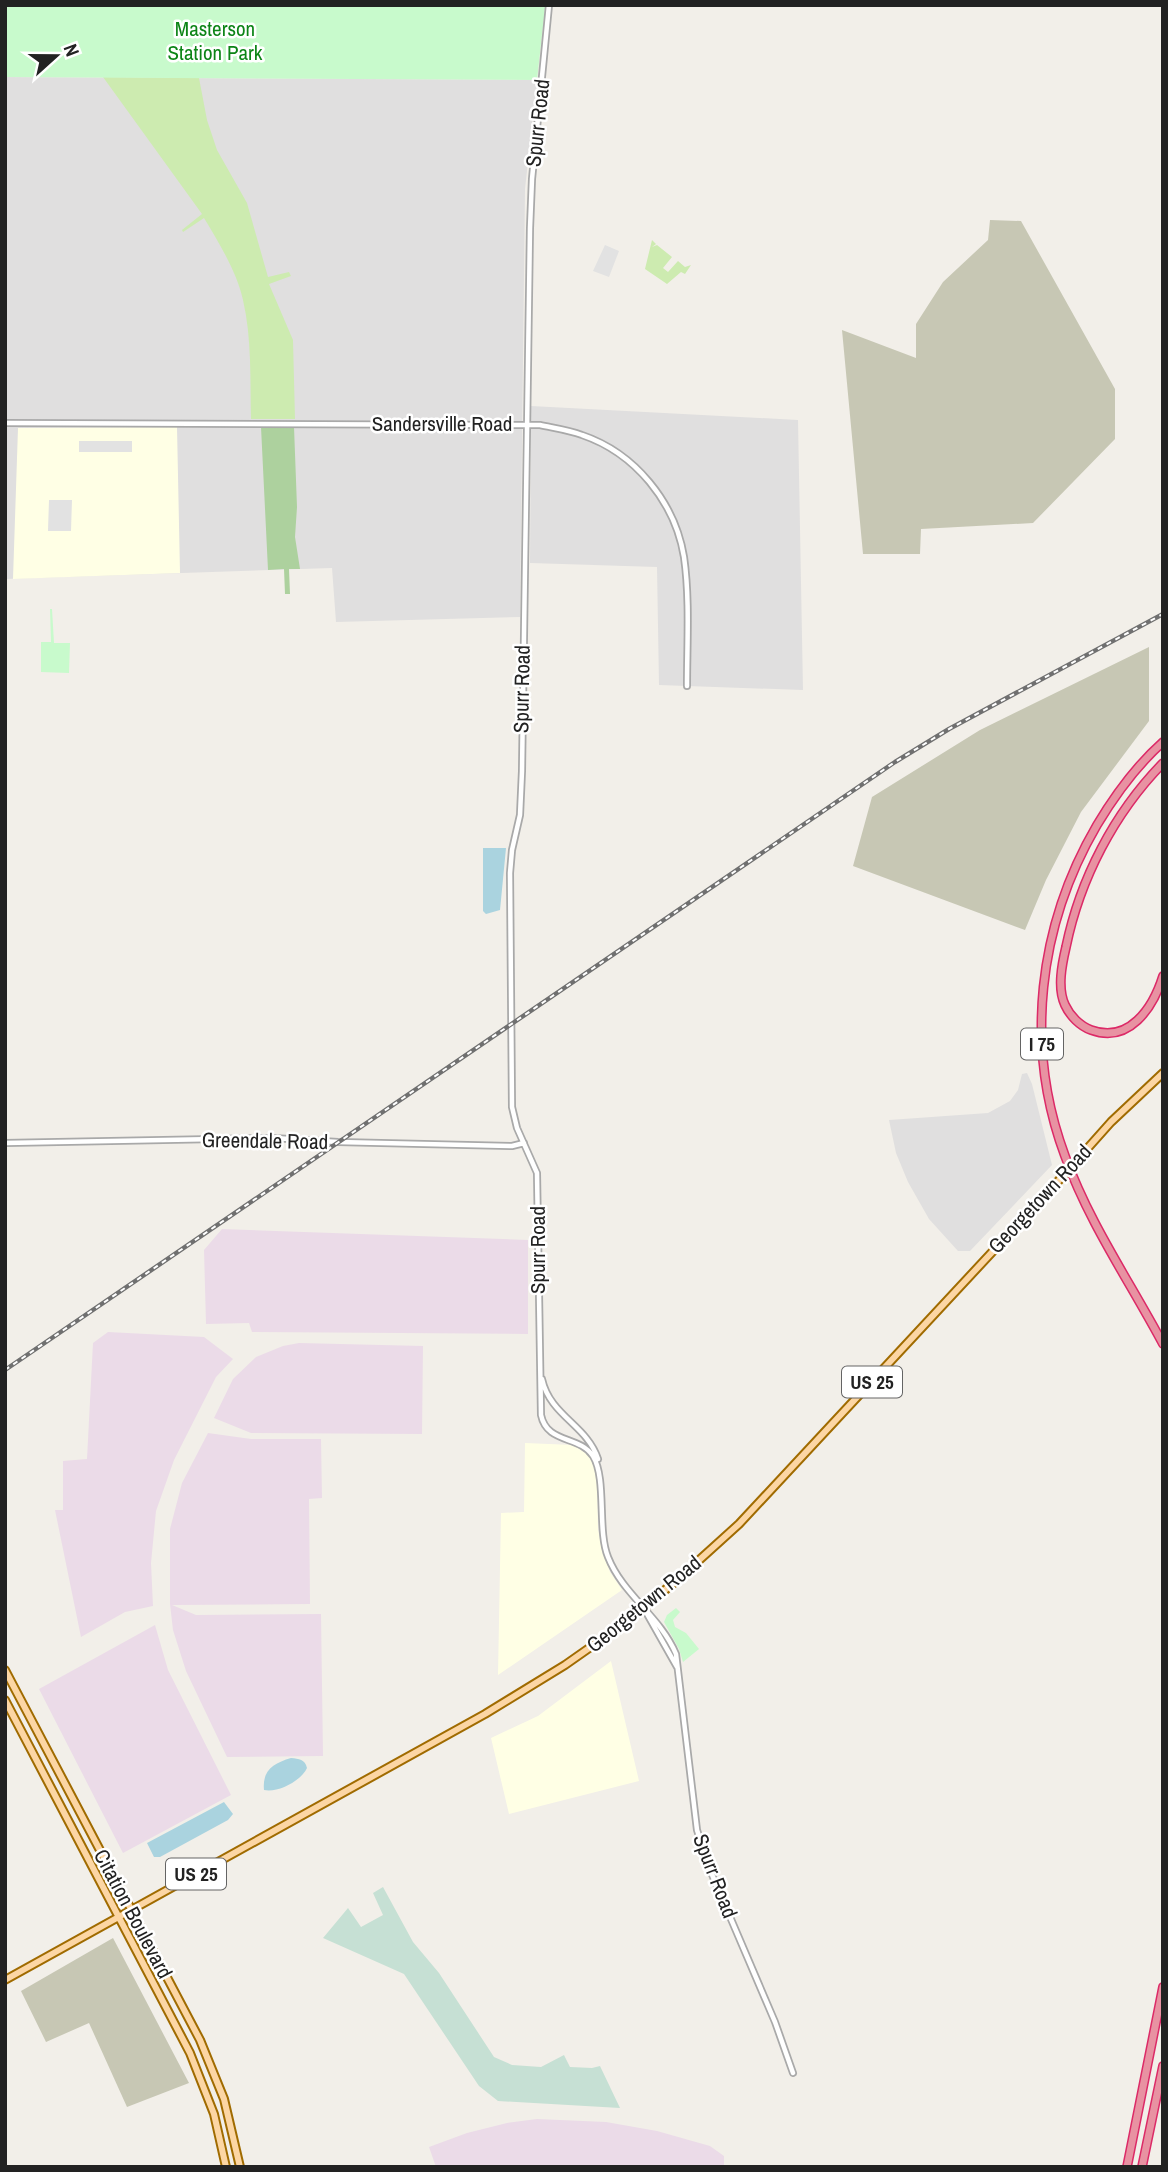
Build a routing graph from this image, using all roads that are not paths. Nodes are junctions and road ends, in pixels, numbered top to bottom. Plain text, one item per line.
1 (550, 5) edge
2 (5, 423) edge
3 (527, 425) junction
4 (687, 686) dead end
5 (1160, 745) edge
6 (1161, 765) edge
7 (1163, 976) edge
8 (1163, 1073) edge
9 (5, 1143) edge
10 (524, 1143) junction
11 (1163, 1344) edge
12 (539, 1368) junction
13 (599, 1482) junction
14 (645, 1608) junction
15 (5, 1670) edge
16 (5, 1700) edge
17 (131, 1910) junction
18 (120, 1916) junction
19 (5, 1980) edge
20 (1163, 1987) edge
21 (1163, 2066) edge
22 (793, 2073) dead end
23 (226, 2167) edge
24 (240, 2167) edge
25 (1127, 2167) edge
26 (1142, 2167) edge

1 - 3 street, Spurr Road
2 - 3 street, Sandersville Road
3 - 4 street, Sandersville Road
3 - 10 street, Spurr Road
5 - 11 highway, I 75
6 - 7 highway
8 - 14 main road, Georgetown Road / US 25, bridge
9 - 10 street, Greendale Road
10 - 12 street, Spurr Road
12 - 13 street, Spurr Road
12 - 13 street, Spurr Road
13 - 14 street, Spurr Road
14 - 17 main road, Georgetown Road / US 25
14 - 22 street, Spurr Road
15 - 17 main road, Citation Boulevard
16 - 18 main road, Citation Boulevard
17 - 18 main road, Georgetown Road / US 25
17 - 24 main road, Citation Boulevard
18 - 19 main road, Georgetown Road / US 25
18 - 23 main road, Citation Boulevard
20 - 25 highway
21 - 26 highway

